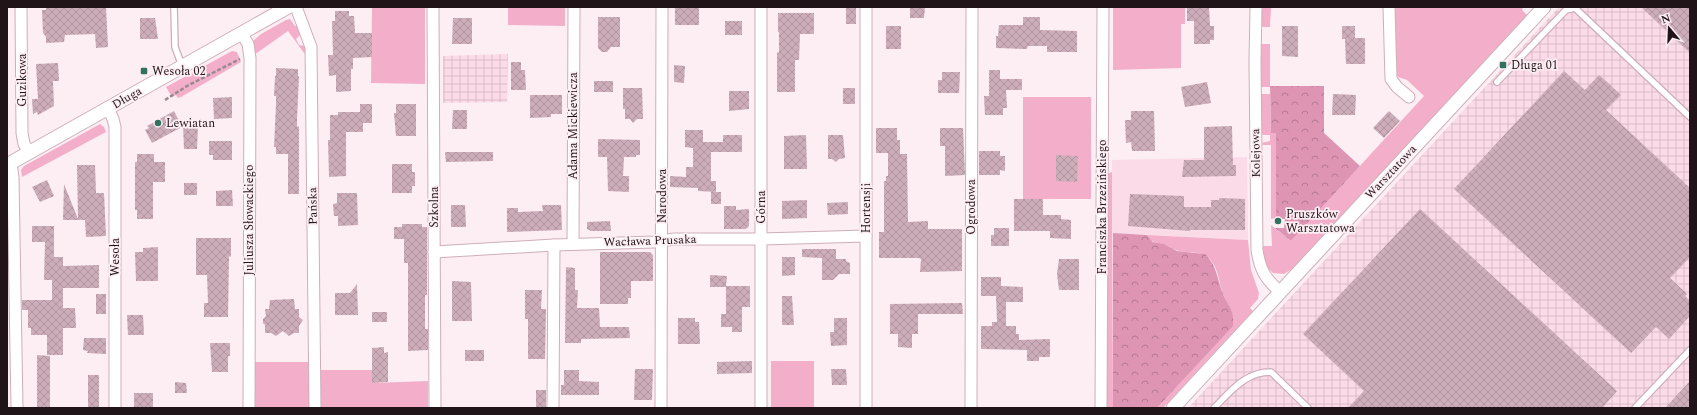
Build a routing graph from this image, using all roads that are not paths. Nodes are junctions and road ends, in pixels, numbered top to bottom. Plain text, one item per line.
1 (21, 7) edge
2 (174, 7) edge
3 (288, 7) edge
4 (296, 7) edge
5 (433, 7) edge
6 (574, 7) edge
7 (662, 7) edge
8 (761, 7) edge
9 (866, 7) edge
10 (972, 7) edge
11 (1103, 7) edge
12 (1256, 7) edge
13 (1389, 7) edge
14 (1544, 7) edge
15 (242, 34) junction
16 (182, 66) junction
17 (1496, 82) dead end
18 (1409, 97) dead end
19 (108, 108) junction
20 (1690, 117) edge
21 (29, 152) junction
22 (8, 164) edge
23 (866, 236) junction
24 (761, 239) junction
25 (661, 240) junction
26 (573, 244) junction
27 (554, 245) junction
28 (434, 252) junction
29 (1280, 292) junction
30 (1690, 350) edge
31 (17, 408) edge
32 (115, 408) edge
33 (249, 408) edge
34 (315, 408) edge
35 (435, 408) edge
36 (553, 408) edge
37 (661, 408) edge
38 (761, 408) edge
39 (866, 408) edge
40 (971, 408) edge
41 (1102, 408) edge
42 (1174, 408) edge
43 (1214, 408) edge
44 (1308, 408) edge
45 (1635, 408) edge

1 - 21 street, Guzikowa
2 - 16 lane
3 - 15 street, Długa
4 - 34 street, Pańska
5 - 28 street, Szkolna
6 - 26 street, Adama Mickiewicza
7 - 25 street, Narodowa
8 - 24 street, Górna
9 - 23 street, Hortensji
10 - 40 street, Ogrodowa
11 - 41 street, Franciszka Brzezińskiego
12 - 29 street, Kolejowa
13 - 18 street
14 - 29 street, Warsztatowa
15 - 16 street, Długa
15 - 33 street, Juliusza Słowackiego
16 - 19 street, Długa
17 - 20 lane
19 - 21 street, Długa
19 - 32 street, Wesoła
21 - 22 street, Długa
22 - 31 street
23 - 24 street, Wacława Prusaka
23 - 39 street, Hortensji
24 - 25 street, Wacława Prusaka
24 - 38 street, Górna
25 - 26 street, Wacława Prusaka
25 - 37 street, Narodowa
26 - 27 street, Wacława Prusaka
27 - 28 street, Wacława Prusaka
27 - 36 street
28 - 35 street, Szkolna
29 - 42 street, Warsztatowa
30 - 45 lane
43 - 44 lane

